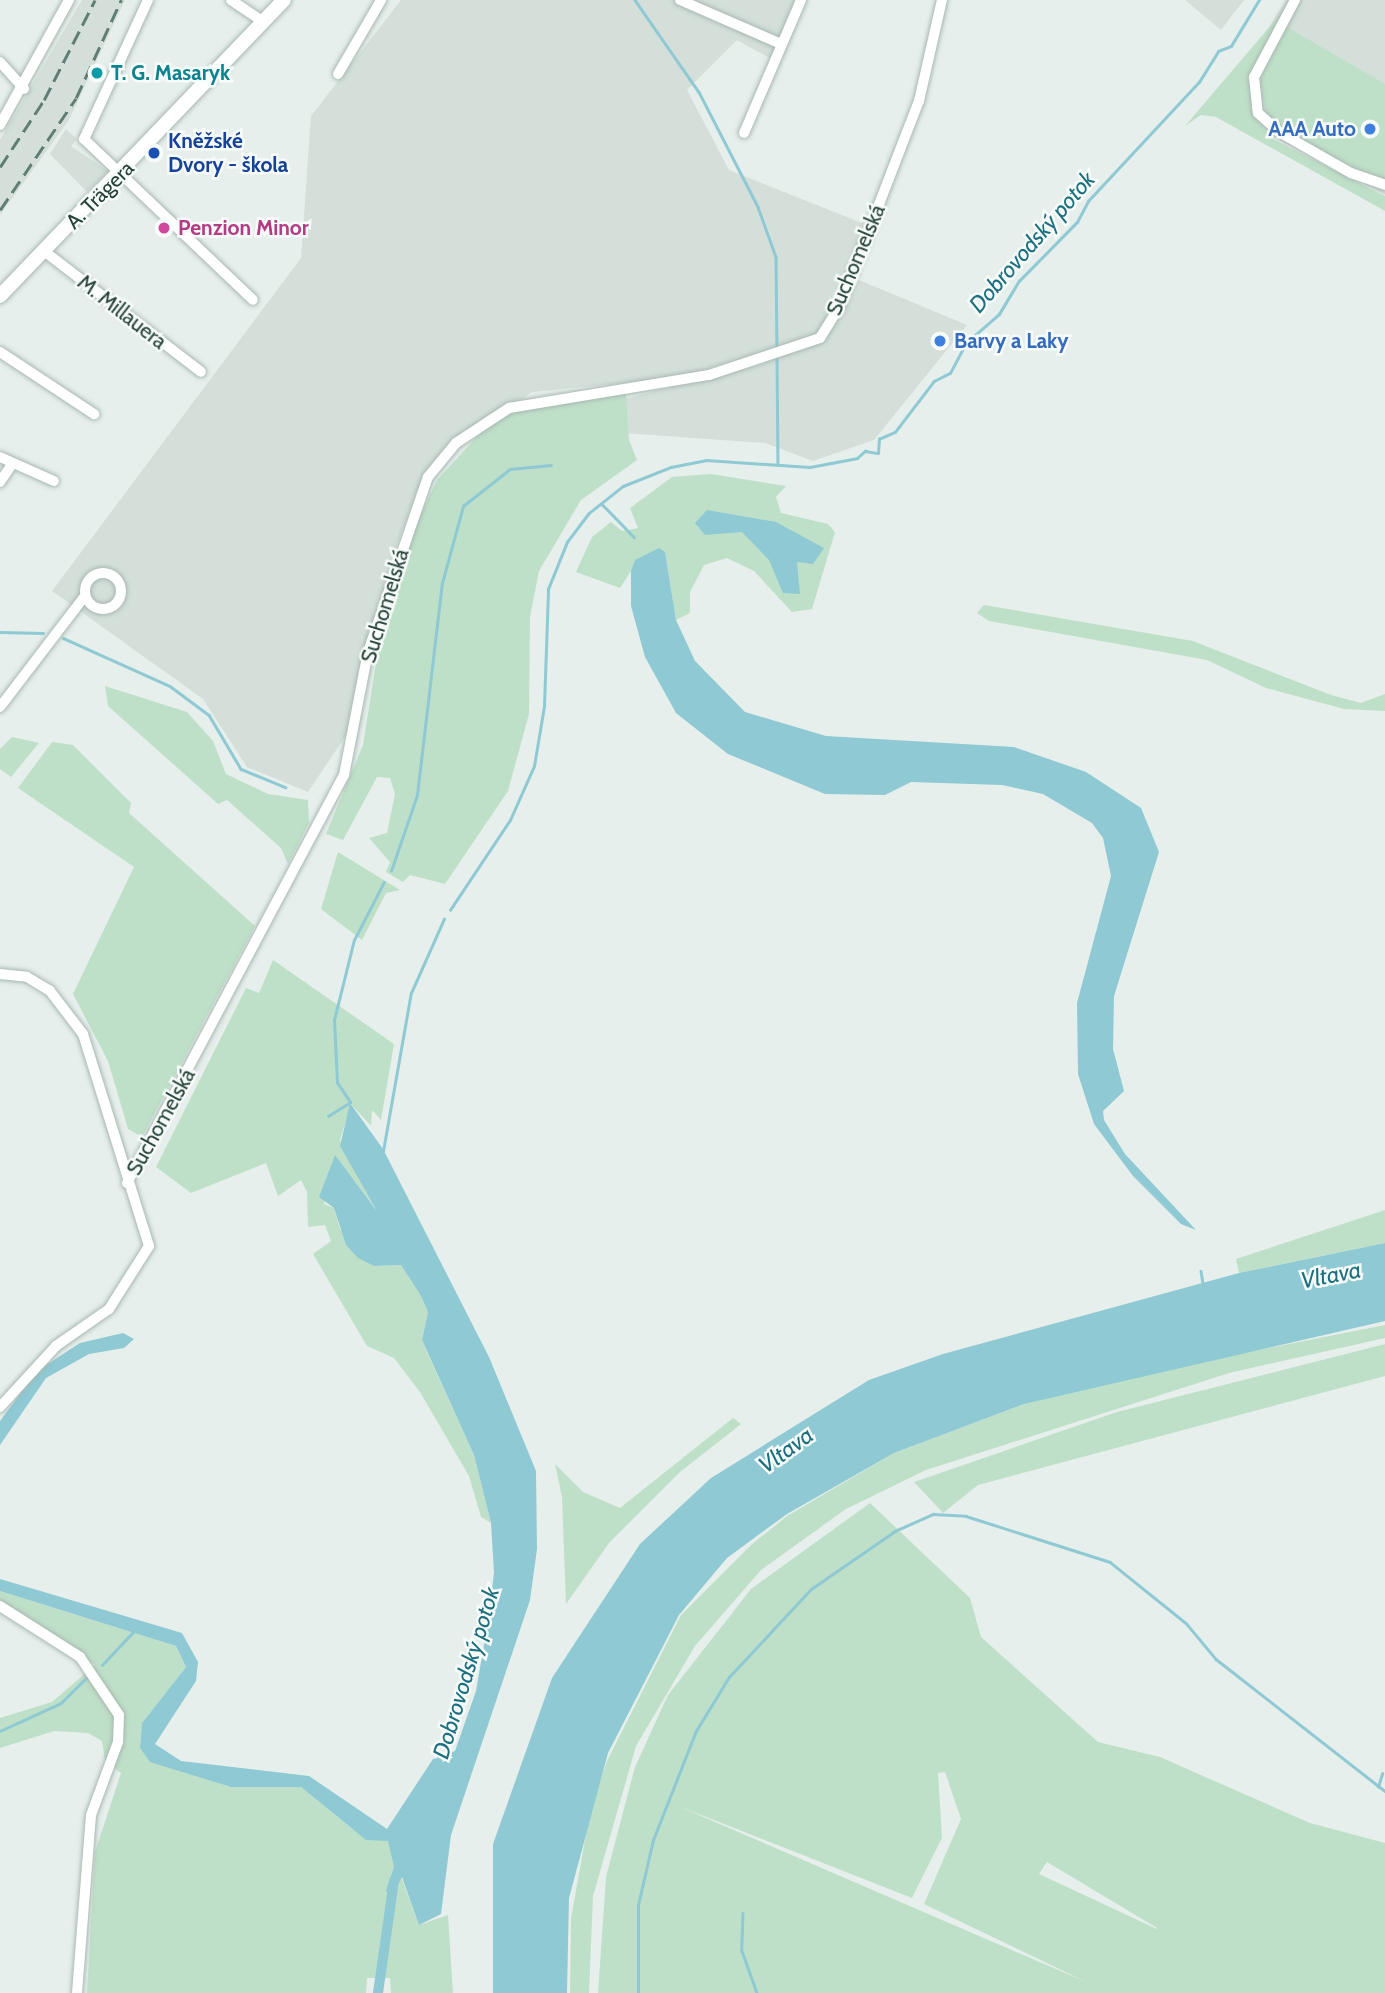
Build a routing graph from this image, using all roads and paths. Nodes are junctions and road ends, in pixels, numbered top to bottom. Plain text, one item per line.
1 (69, 0) edge
2 (148, 0) edge
3 (231, 0) edge
4 (284, 0) edge
5 (381, 0) edge
6 (680, 0) edge
7 (801, 0) edge
8 (943, 0) edge
9 (1295, 0) edge
10 (264, 22) junction
11 (781, 44) junction
12 (0, 62) edge
13 (338, 74) dead end
14 (24, 89) junction
15 (0, 125) edge
16 (744, 132) dead end
17 (121, 174) junction
18 (1385, 185) edge
19 (44, 251) junction
20 (0, 296) edge
21 (253, 300) dead end
22 (0, 352) edge
23 (201, 372) dead end
24 (94, 414) dead end
25 (0, 457) edge
26 (12, 464) junction
27 (54, 481) dead end
28 (0, 482) edge
29 (85, 596) dead end
30 (0, 707) edge
31 (0, 974) edge
32 (127, 1182) junction
33 (0, 1407) edge
34 (0, 1605) edge
35 (77, 1993) edge

1 - 14 street
2 - 17 street
3 - 10 street
4 - 10 street, A. Trägera
5 - 13 street
6 - 11 street
7 - 11 street
8 - 32 street, Suchomelská
9 - 18 street
10 - 17 street, A. Trägera
11 - 16 street
12 - 14 street
14 - 15 street
17 - 19 street, A. Trägera
17 - 21 street
19 - 20 street, A. Trägera
19 - 23 street, M. Millauera
22 - 24 street
25 - 26 street
26 - 27 street
26 - 28 street
29 - 30 street
31 - 32 street
32 - 33 street, Suchomelská
34 - 35 street

